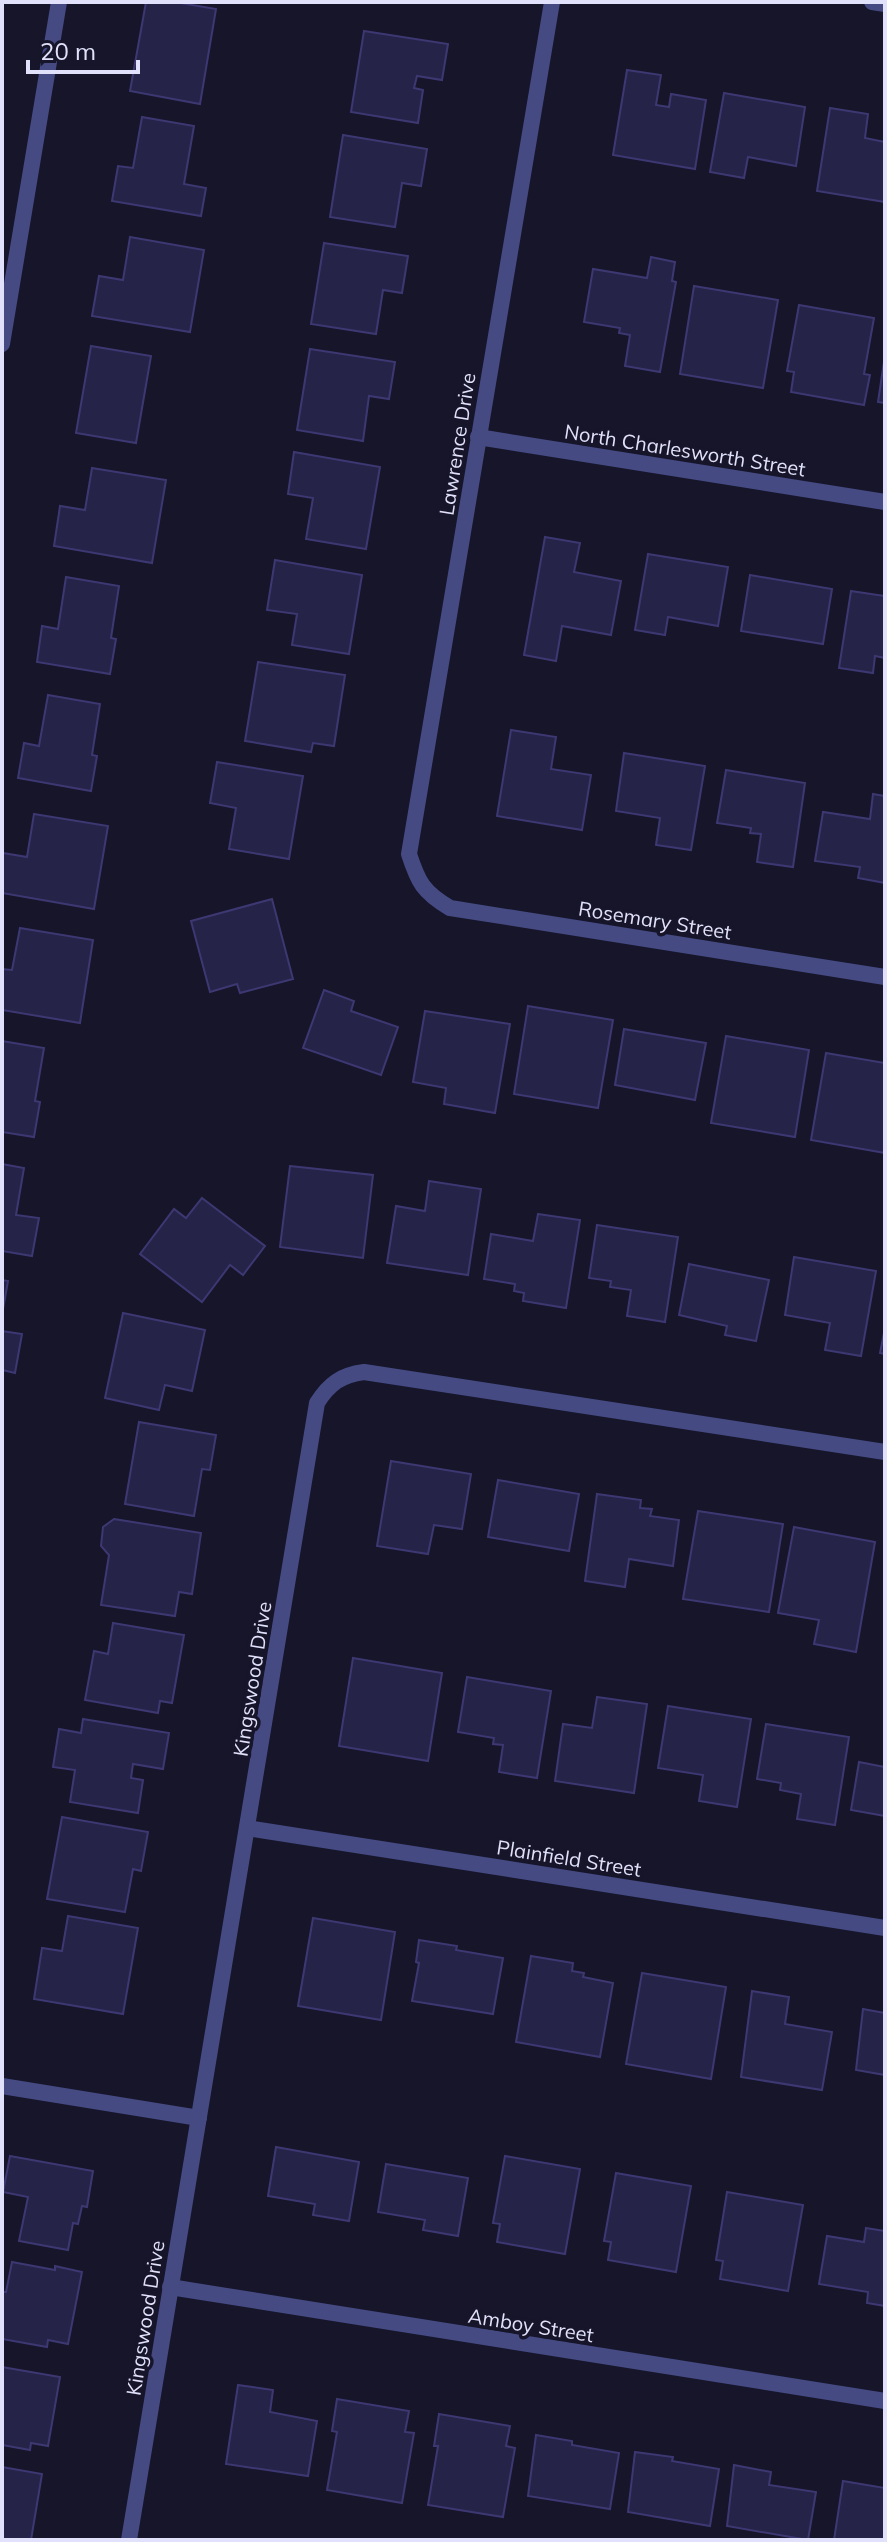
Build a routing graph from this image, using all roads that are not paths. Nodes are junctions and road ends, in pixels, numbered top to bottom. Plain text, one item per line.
1 (59, 2) edge
2 (552, 2) edge
3 (872, 2) edge
4 (885, 4) edge
5 (2, 344) edge
6 (478, 437) junction
7 (885, 502) edge
8 (425, 889) joint
9 (885, 977) edge
10 (885, 1452) edge
11 (247, 1828) junction
12 (885, 1928) edge
13 (2, 2086) edge
14 (199, 2118) junction
15 (170, 2287) junction
16 (885, 2401) edge
17 (129, 2540) edge

1 - 5 street
2 - 6 street, Lawrence Drive
3 - 4 street
6 - 7 street, North Charlesworth Street
6 - 8 street, Lawrence Drive
8 - 9 street, Rosemary Street
10 - 11 street, Kingswood Drive
11 - 12 street, Plainfield Street
11 - 14 street, Kingswood Drive
13 - 14 street
14 - 15 street, Kingswood Drive
15 - 16 street, Amboy Street
15 - 17 street, Kingswood Drive

